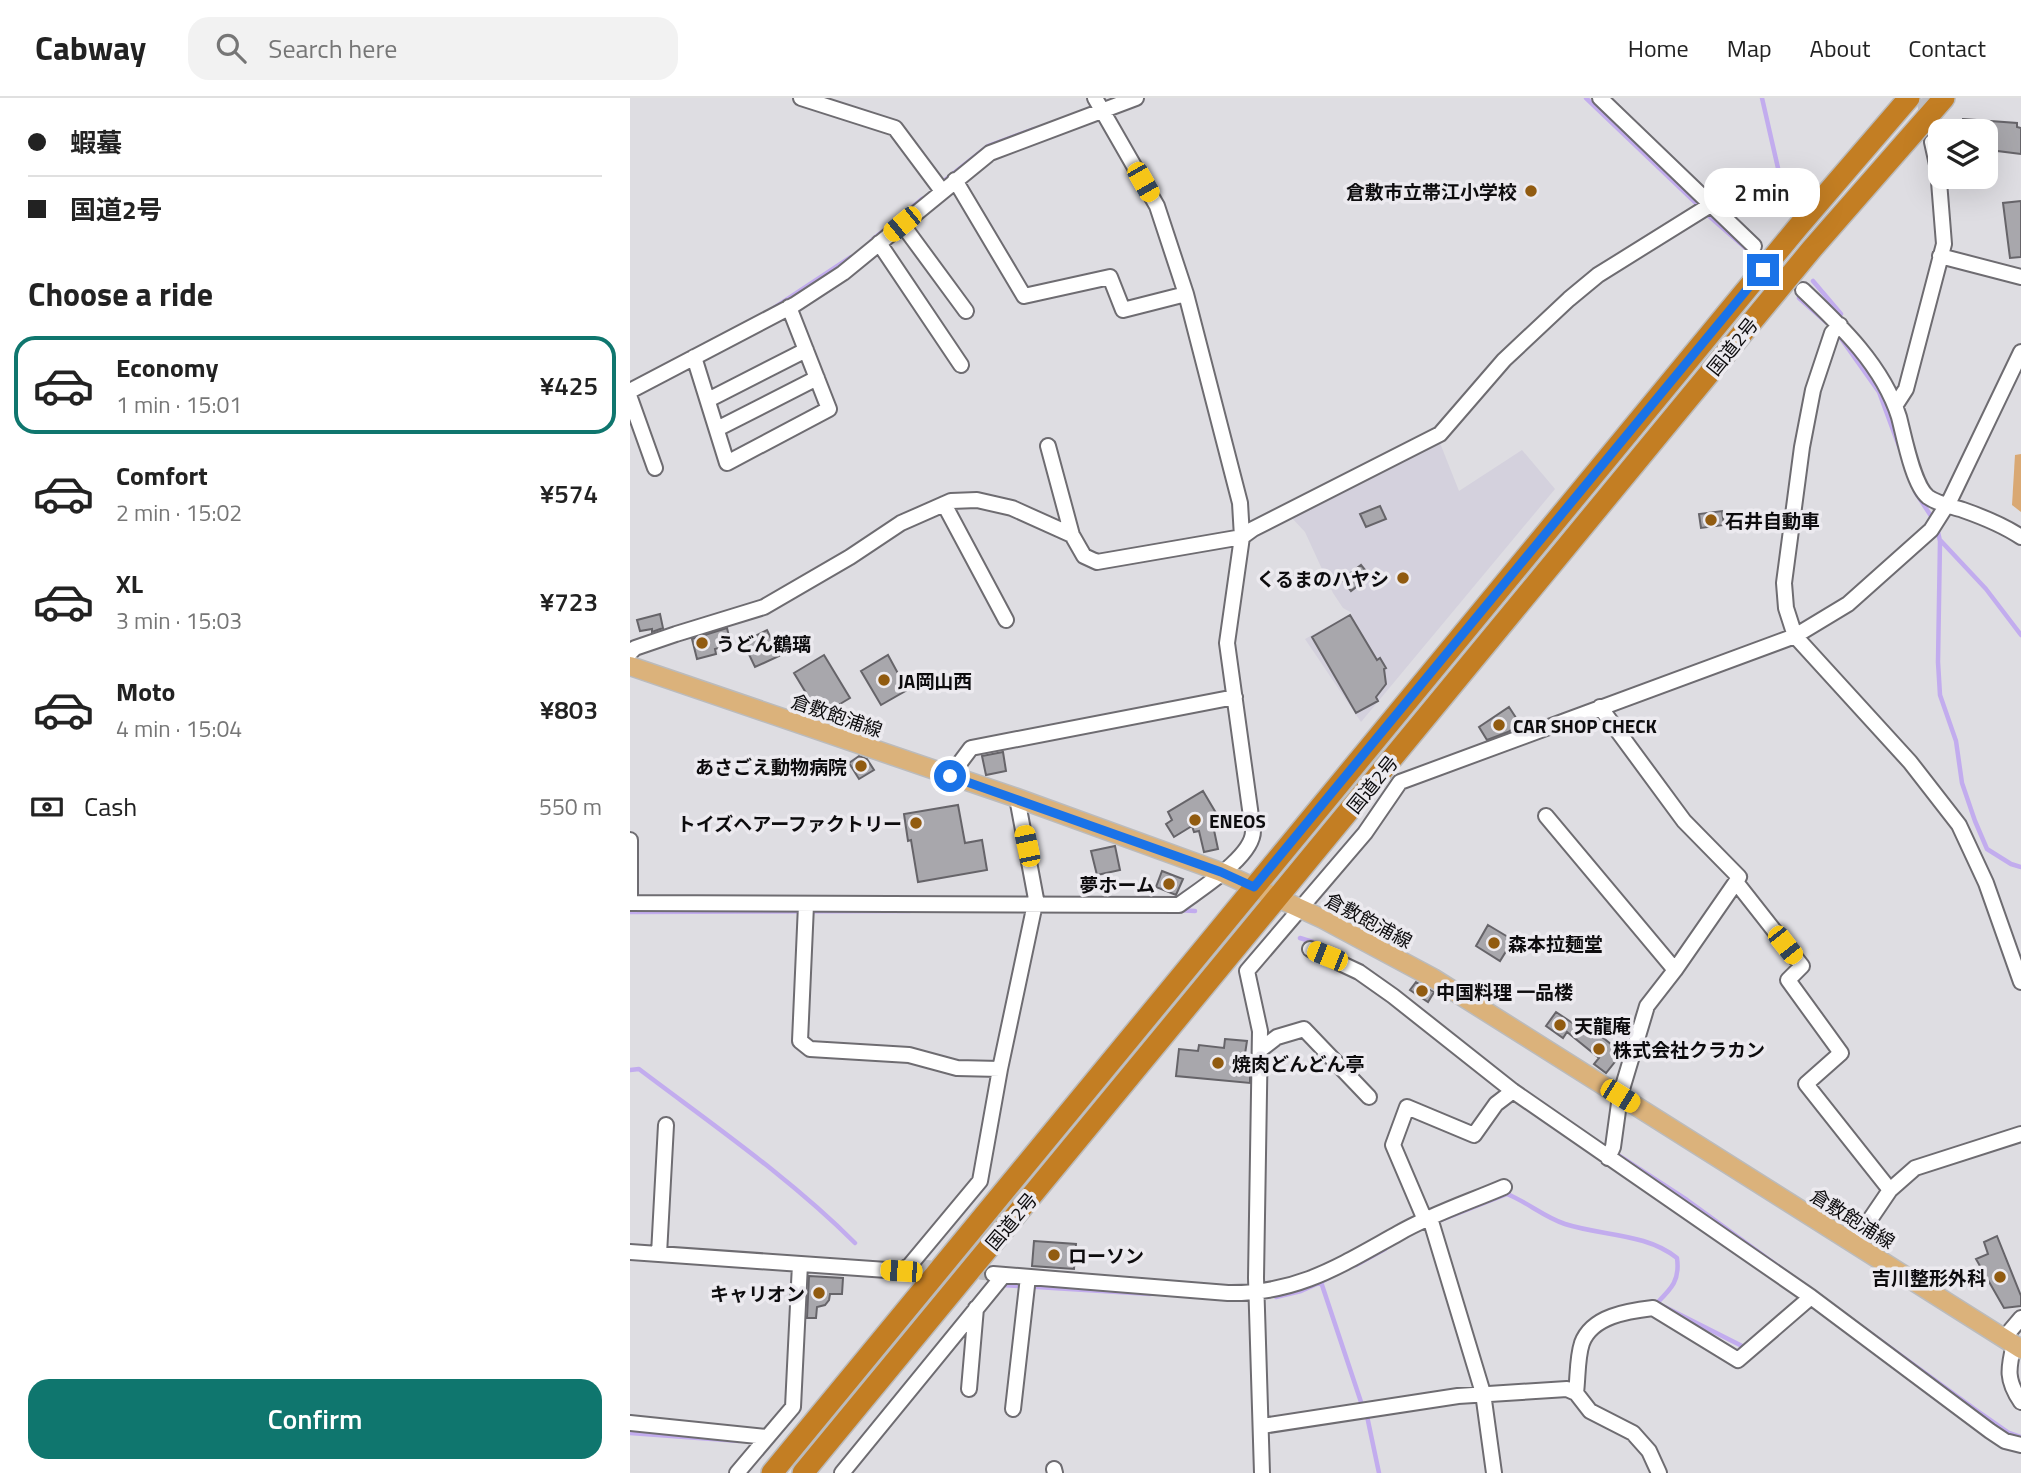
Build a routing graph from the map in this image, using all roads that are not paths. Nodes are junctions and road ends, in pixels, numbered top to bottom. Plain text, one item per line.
1 (800, 98) edge
2 (1136, 98) edge
3 (1600, 98) edge
4 (1909, 98) edge
5 (1944, 98) edge
6 (1098, 104) edge
7 (955, 180) junction
8 (1940, 189) edge
9 (943, 191) junction
10 (1712, 204) junction
11 (902, 224) junction
12 (879, 243) junction
13 (1754, 246) dead end
14 (1940, 256) junction
15 (2021, 277) edge
16 (1803, 290) dead end
17 (1186, 294) junction
18 (789, 307) junction
19 (966, 311) dead end
20 (1840, 325) junction
21 (806, 350) junction
22 (2021, 352) edge
23 (694, 357) junction
24 (961, 365) dead end
25 (817, 378) junction
26 (630, 391) edge
27 (630, 398) edge
28 (708, 400) junction
29 (1895, 406) junction
30 (717, 429) junction
31 (1048, 446) dead end
32 (655, 468) dead end
33 (944, 504) junction
34 (1946, 506) junction
35 (1072, 535) junction
36 (1242, 537) junction
37 (2021, 537) edge
38 (1006, 620) dead end
39 (1795, 636) junction
40 (630, 653) edge
41 (630, 666) edge
42 (1236, 697) junction
43 (1600, 707) junction
44 (950, 776) junction
45 (1017, 798) junction
46 (1546, 816) dead end
47 (630, 840) edge
48 (1221, 872) junction
49 (1736, 881) junction
50 (1254, 887) junction
51 (1278, 898) junction
52 (806, 909) junction
53 (1301, 909) junction
54 (1033, 910) junction
55 (1310, 949) dead end
56 (1675, 970) junction
57 (2021, 982) edge
58 (1260, 1050) junction
59 (1000, 1069) junction
60 (1513, 1091) junction
61 (1620, 1096) junction
62 (1369, 1097) dead end
63 (666, 1125) dead end
64 (2021, 1133) edge
65 (1610, 1153) junction
66 (1504, 1187) dead end
67 (1890, 1189) junction
68 (1427, 1219) junction
69 (1854, 1243) junction
70 (630, 1252) edge
71 (659, 1254) junction
72 (800, 1264) junction
73 (1027, 1283) junction
74 (1257, 1292) junction
75 (1811, 1297) junction
76 (976, 1308) junction
77 (2021, 1318) edge
78 (2013, 1344) edge
79 (969, 1389) dead end
80 (1483, 1393) junction
81 (1576, 1393) junction
82 (2021, 1402) edge
83 (1013, 1409) dead end
84 (630, 1423) edge
85 (1262, 1426) junction
86 (767, 1437) junction
87 (2021, 1445) edge
88 (737, 1473) edge
89 (772, 1473) edge
90 (803, 1473) edge
91 (842, 1473) edge
92 (1262, 1473) edge
93 (1494, 1473) edge
94 (1658, 1473) edge

1 - 9 street
2 - 6 street
3 - 10 street
4 - 50 highway, 国道2号
5 - 51 highway, 国道2号
6 - 7 street
6 - 17 street
7 - 9 street
7 - 17 street
8 - 14 street
9 - 11 street
10 - 13 street
10 - 36 street
11 - 12 street
11 - 19 street
12 - 18 street
12 - 24 street
14 - 15 street
14 - 29 street
16 - 20 street
17 - 36 street
18 - 21 street
18 - 23 street
20 - 29 street
20 - 39 street
21 - 25 street
21 - 28 street
22 - 34 street
23 - 26 street
23 - 28 street
25 - 30 street
25 - 30 street
27 - 32 street
28 - 30 street
29 - 34 street
31 - 35 street
33 - 35 street
33 - 38 street
33 - 40 street
34 - 37 street
34 - 39 street
35 - 36 street
36 - 42 street
39 - 43 street
39 - 57 street
41 - 44 main road, 倉敷飽浦線
42 - 44 street
42 - 48 street
43 - 49 street
43 - 53 street
44 - 45 main road, 倉敷飽浦線
45 - 48 main road, 倉敷飽浦線
45 - 54 street
46 - 56 street
47 - 52 street
48 - 50 main road, 倉敷飽浦線
48 - 54 street
49 - 56 street
49 - 67 street
50 - 51 main road, 倉敷飽浦線
50 - 89 highway, 国道2号
51 - 53 main road, 倉敷飽浦線
51 - 90 highway, 国道2号
52 - 54 street
52 - 59 street
53 - 58 street
53 - 61 main road, 倉敷飽浦線
54 - 59 street
55 - 60 street
56 - 61 street
58 - 62 street
58 - 74 street
59 - 72 street
60 - 65 street
60 - 68 street
61 - 65 street
61 - 69 main road, 倉敷飽浦線
63 - 71 street
64 - 67 street
65 - 75 street
66 - 68 street
67 - 69 street
68 - 74 street
68 - 80 street
69 - 78 main road, 倉敷飽浦線
70 - 71 street
71 - 72 street
72 - 86 street
73 - 74 street
73 - 76 street
73 - 83 street
74 - 85 street
75 - 81 street
75 - 87 street
76 - 79 street
76 - 91 street
77 - 78 street
78 - 82 street
80 - 81 street
80 - 85 street
80 - 93 street
81 - 94 street
84 - 86 street
85 - 92 street
86 - 88 street

